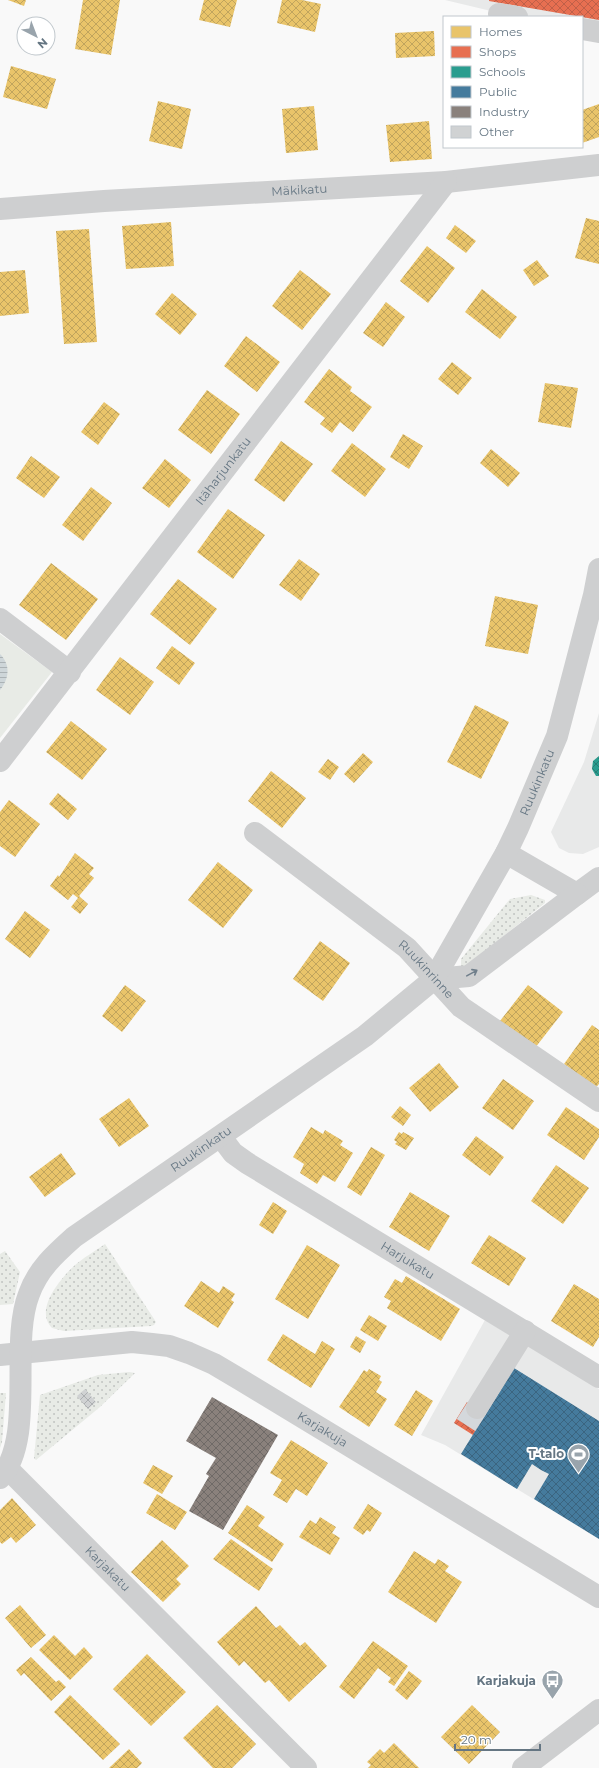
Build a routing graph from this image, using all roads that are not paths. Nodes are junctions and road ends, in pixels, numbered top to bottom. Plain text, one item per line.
1 (583, 29) edge
2 (599, 32) edge
3 (599, 165) edge
4 (446, 182) junction
5 (0, 209) edge
6 (599, 569) edge
7 (0, 619) edge
8 (70, 672) junction
9 (0, 761) edge
10 (255, 833) dead end
11 (506, 853) junction
12 (599, 878) edge
13 (578, 894) junction
14 (434, 979) junction
15 (599, 1102) edge
16 (221, 1137) junction
17 (525, 1331) junction
18 (10, 1354) edge
19 (599, 1377) edge
20 (477, 1408) tunnel mouth
21 (4, 1473) edge
22 (599, 1597) edge
23 (599, 1710) edge
24 (306, 1768) edge
25 (523, 1768) edge

1 - 2 street
3 - 4 street, Mäkikatu
4 - 5 street, Mäkikatu
4 - 8 street, Itäharjunkatu
6 - 11 street, Ruukinkatu
7 - 8 street
8 - 9 street, Itäharjunkatu
10 - 14 street, Ruukinrinne
11 - 13 street
11 - 14 street, Ruukinkatu
12 - 13 street
14 -> 13 street
14 - 15 street, Ruukinrinne
14 - 16 street, Ruukinkatu
16 - 17 street, Harjukatu
16 - 18 street, Ruukinkatu
17 - 19 street, Harjukatu
17 - 20 street
18 - 21 street, Karjakatu
18 - 22 street, Karjakuja
21 - 24 street, Karjakatu
23 - 25 street

